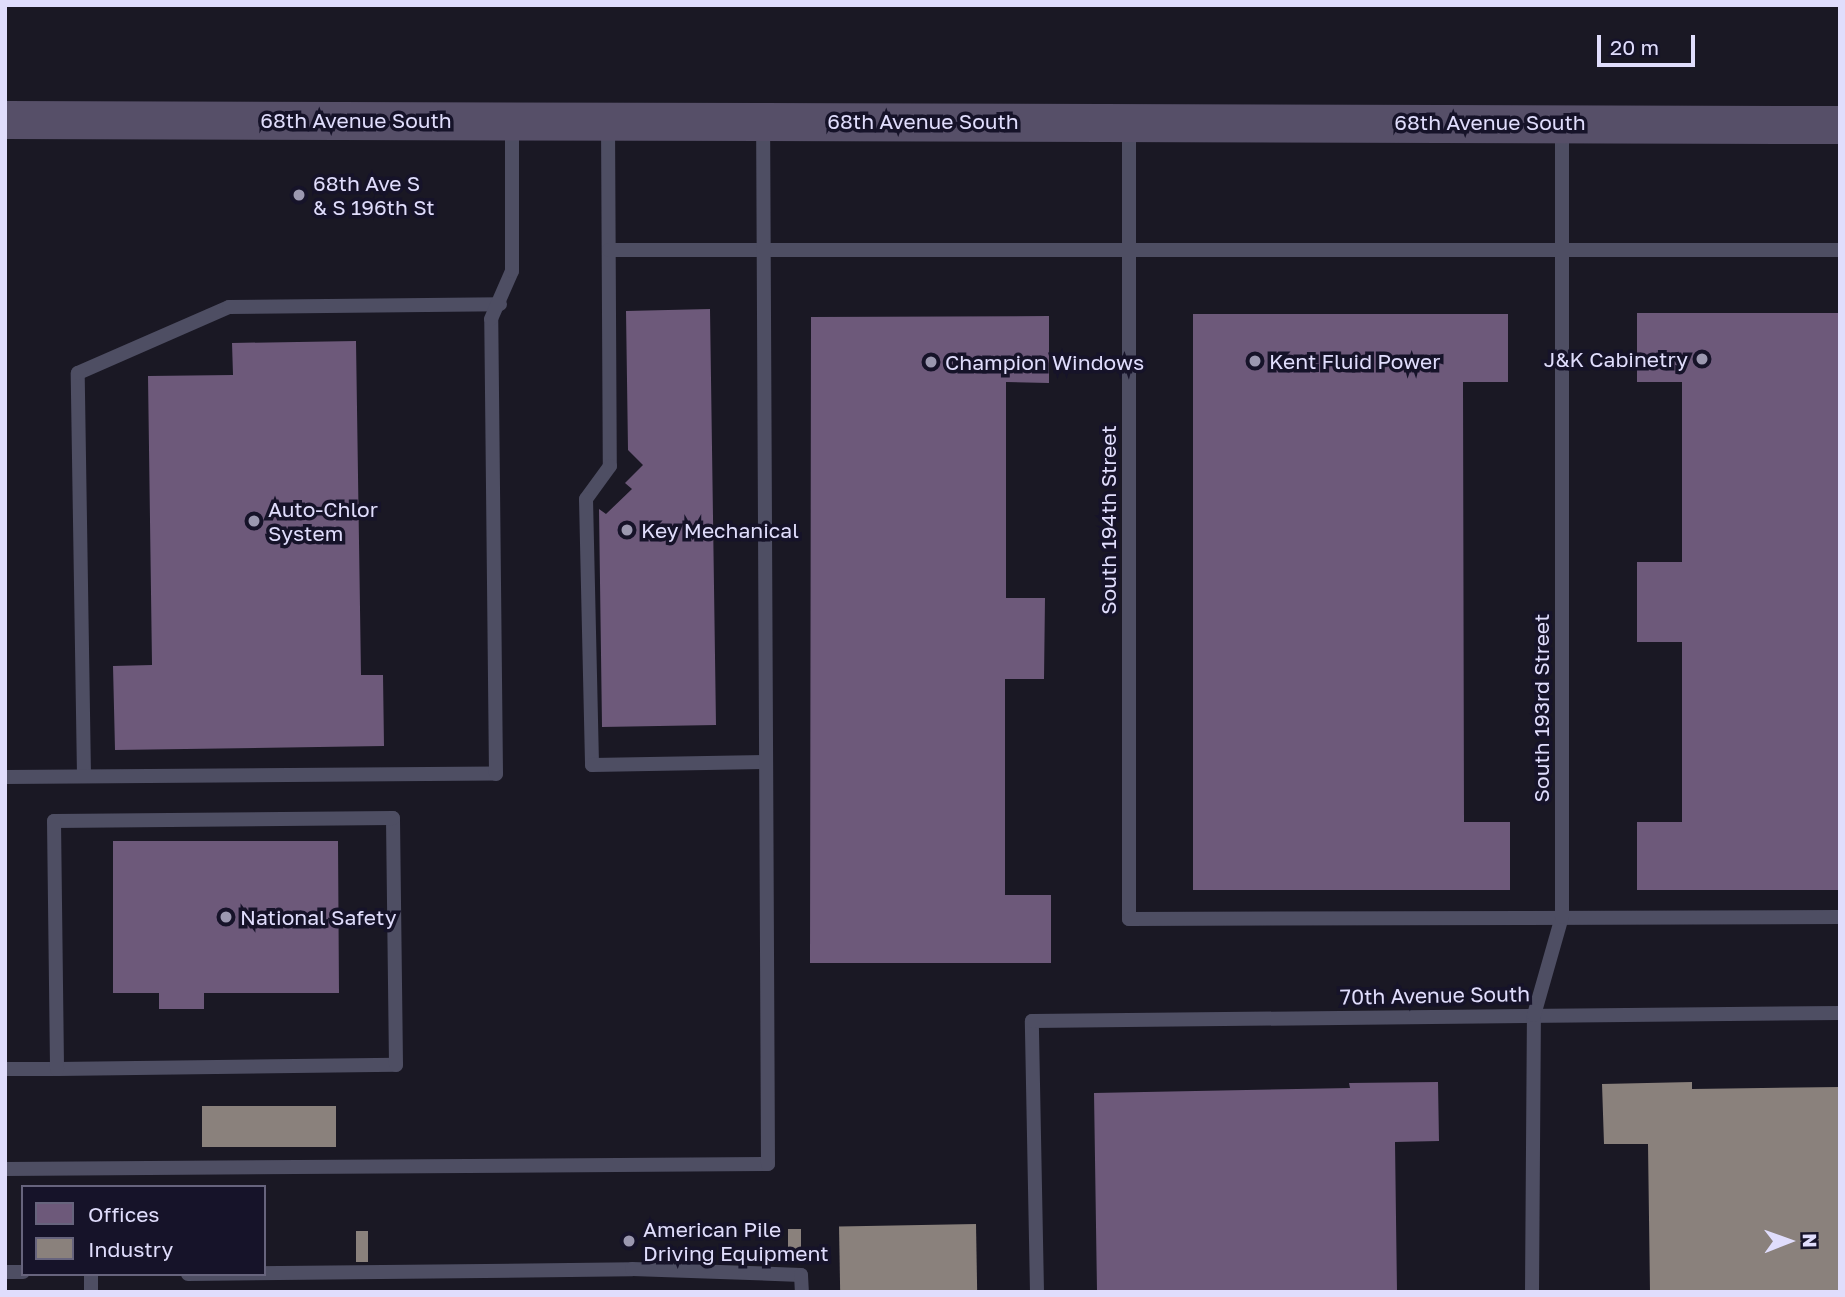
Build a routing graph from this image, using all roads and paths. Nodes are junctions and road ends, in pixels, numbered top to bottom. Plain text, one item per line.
1 (5, 120) edge
2 (512, 121) junction
3 (608, 121) junction
4 (763, 121) junction
5 (1562, 121) junction
6 (1129, 122) junction
7 (1840, 125) edge
8 (609, 250) junction
9 (764, 250) junction
10 (1129, 250) junction
11 (1562, 250) junction
12 (1840, 250) edge
13 (500, 304) junction
14 (766, 762) junction
15 (5, 776) edge
16 (85, 776) junction
17 (1562, 917) junction
18 (1840, 917) edge
19 (1840, 1013) edge
20 (1534, 1015) junction
21 (5, 1069) edge
22 (57, 1069) junction
23 (5, 1169) edge
24 (266, 1273) edge
25 (802, 1292) edge
26 (1037, 1292) edge
27 (1532, 1292) edge

1 - 2 main road, 68th Avenue South
2 - 3 main road, 68th Avenue South
2 - 13 lane
3 - 4 main road, 68th Avenue South
3 - 8 lane
4 - 6 main road, 68th Avenue South
4 - 9 lane
5 - 6 main road, 68th Avenue South
5 - 7 main road, 68th Avenue South
5 - 11 lane, South 193rd Street
6 - 10 lane, South 194th Street
8 - 9 lane
8 - 14 lane
9 - 10 lane
9 - 14 lane
10 - 11 lane
10 - 17 lane, South 194th Street
11 - 12 lane
11 - 17 lane, South 193rd Street
13 - 16 lane
13 - 16 lane
14 - 23 lane
15 - 16 lane
17 - 18 lane
17 - 20 lane, South 193rd Street
19 - 20 lane, 70th Avenue South
20 - 26 lane, 70th Avenue South
20 - 27 lane, South 193rd Street
21 - 22 lane
22 - 22 lane
24 - 25 lane

